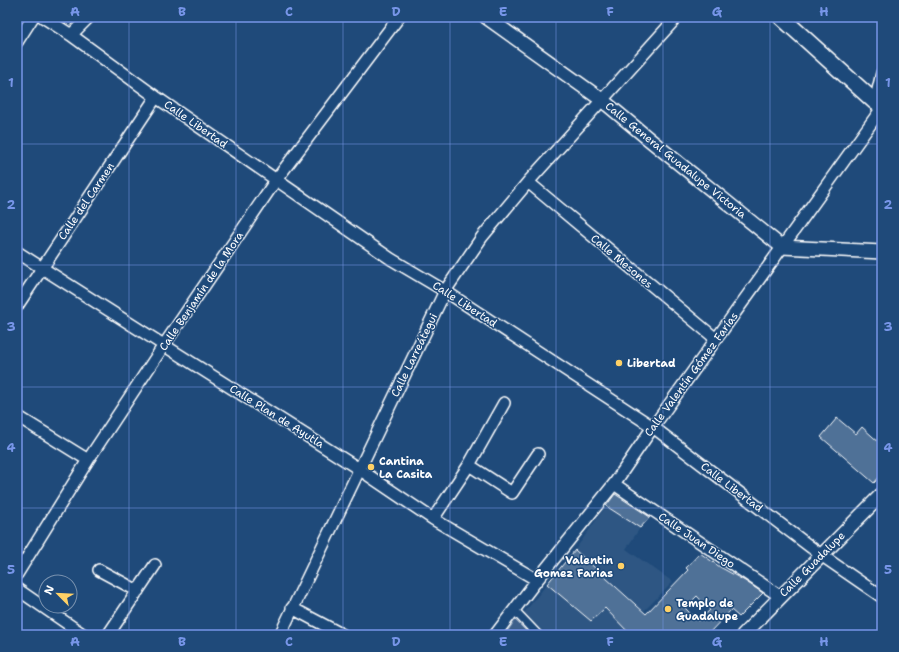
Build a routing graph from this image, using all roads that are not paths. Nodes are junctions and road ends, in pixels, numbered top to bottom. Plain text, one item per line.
1 (33, 17) edge
2 (43, 17) edge
3 (89, 17) edge
4 (399, 17) edge
5 (486, 17) edge
6 (677, 17) edge
7 (781, 17) edge
8 (71, 35) junction
9 (17, 42) edge
10 (882, 73) edge
11 (156, 97) junction
12 (602, 100) junction
13 (880, 105) edge
14 (276, 180) junction
15 (528, 182) junction
16 (782, 247) junction
17 (17, 252) edge
18 (882, 252) edge
19 (42, 268) junction
20 (445, 291) junction
21 (17, 306) edge
22 (716, 339) junction
23 (164, 345) junction
24 (504, 403) dead end
25 (17, 416) edge
26 (653, 428) junction
27 (538, 454) dead end
28 (88, 460) junction
29 (469, 465) junction
30 (359, 469) junction
31 (614, 484) junction
32 (882, 494) edge
33 (433, 519) junction
34 (821, 555) junction
35 (155, 566) dead end
36 (99, 570) dead end
37 (17, 574) edge
38 (537, 580) junction
39 (17, 589) edge
40 (138, 592) junction
41 (781, 596) junction
42 (882, 597) edge
43 (292, 608) junction
44 (514, 610) junction
45 (84, 635) edge
46 (108, 635) edge
47 (280, 635) edge
48 (343, 635) edge
49 (495, 635) edge
50 (538, 635) edge
51 (743, 635) edge

1 - 9 street
2 - 8 street, Calle Libertad
3 - 8 street
4 - 14 street, Calle Benjamín de la Mora
5 - 12 street, Calle General Guadalupe Victoria
6 - 12 street, Calle Larreátegui
7 - 13 main road
8 - 11 street, Calle Libertad
10 - 13 street
11 - 14 street, Calle Libertad
11 - 19 street, Calle del Carmen
12 - 15 street, Calle Larreátegui
12 - 16 street, Calle General Guadalupe Victoria
13 - 16 street, Calle Valentín Gómez Farías
14 - 20 street, Calle Libertad
14 - 23 street, Calle Benjamín de la Mora
15 - 20 street, Calle Larreátegui
15 - 22 street, Calle Mesones
16 - 18 street
16 - 22 street, Calle Valentín Gómez Farías
17 - 19 street, Calle Plan de Ayutla
19 - 21 street, Calle del Carmen
19 - 23 street, Calle Plan de Ayutla
20 - 26 street, Calle Libertad
20 - 30 street, Calle Larreátegui
22 - 26 street, Calle Valentín Gómez Farías
23 - 28 street, Calle Benjamín de la Mora
23 - 30 street, Calle Plan de Ayutla
24 - 29 street
25 - 28 street
26 - 31 street, Calle Valentín Gómez Farías
26 - 34 street, Calle Libertad
27 - 29 street
28 - 37 street, Calle Benjamín de la Mora
29 - 33 street
30 - 33 street, Calle Plan de Ayutla
30 - 43 street, Calle Larreátegui
31 - 38 street, Calle Valentín Gómez Farías
31 - 41 street, Calle Juan Diego
32 - 34 street, Calle Guadalupe
33 - 38 street, Calle Plan de Ayutla
34 - 41 street, Calle Guadalupe
34 - 42 street, Calle Libertad
35 - 40 street
36 - 40 street
38 - 44 street, Calle Valentín Gómez Farías
39 - 45 street
40 - 46 street
41 - 51 street, Calle Guadalupe
43 - 47 street, Calle Larreátegui
43 - 48 street
44 - 49 street, Calle Valentín Gómez Farías
44 - 50 street

